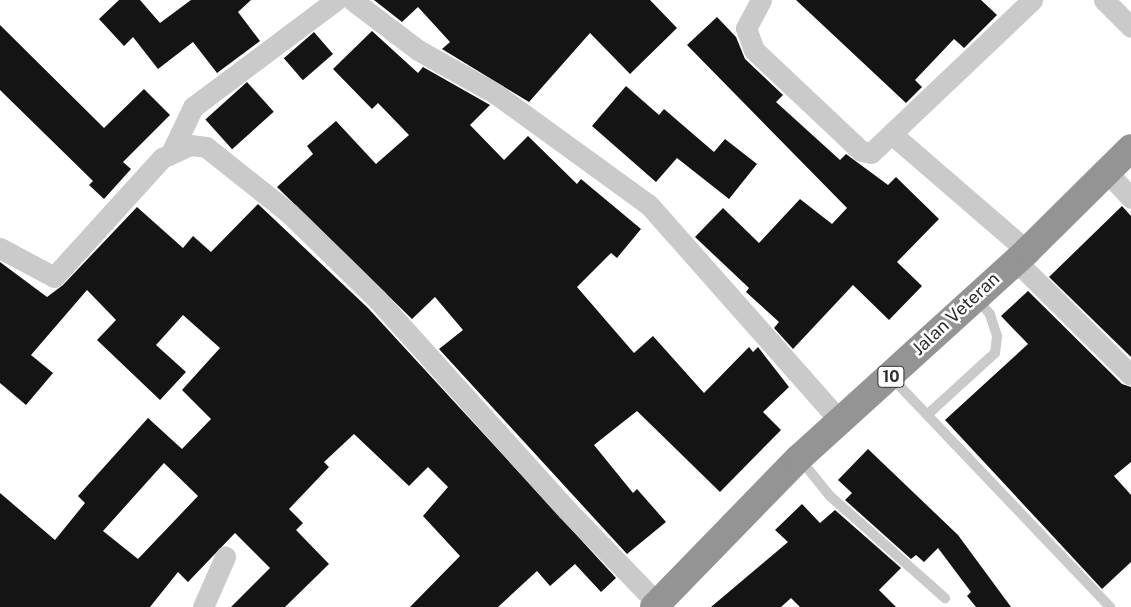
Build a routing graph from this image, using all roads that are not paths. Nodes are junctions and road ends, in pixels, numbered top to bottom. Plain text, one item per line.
1 (336, 0) edge
2 (352, 0) edge
3 (761, 0) edge
4 (1032, 0) edge
5 (1104, 0) edge
6 (1131, 27) edge
7 (894, 136) junction
8 (1131, 148) edge
9 (173, 150) junction
10 (1106, 171) junction
11 (1131, 198) edge
12 (0, 248) edge
13 (1021, 255) junction
14 (974, 296) junction
15 (1131, 375) edge
16 (891, 377) junction
17 (927, 415) junction
18 (841, 422) junction
19 (799, 458) junction
20 (225, 558) dead end
21 (945, 598) dead end
22 (658, 606) edge
23 (203, 607) edge
24 (1110, 607) edge

1 - 9 street
2 - 18 street
3 - 7 street
4 - 7 street
5 - 6 street
7 - 13 street
8 - 10 highway, Jalan Veteran / 10
9 - 12 street
9 - 22 street
10 - 11 street
10 - 13 highway, Jalan Veteran / 10
13 - 14 highway, Jalan Veteran / 10
13 - 15 street
14 - 16 highway, Jalan Veteran / 10
14 - 17 lane
16 - 17 lane
16 - 18 highway, Jalan Veteran / 10
17 - 24 lane
18 - 19 highway, Jalan Veteran / 10
19 - 21 lane
19 - 22 highway, Jalan Veteran / 10
20 - 23 street

